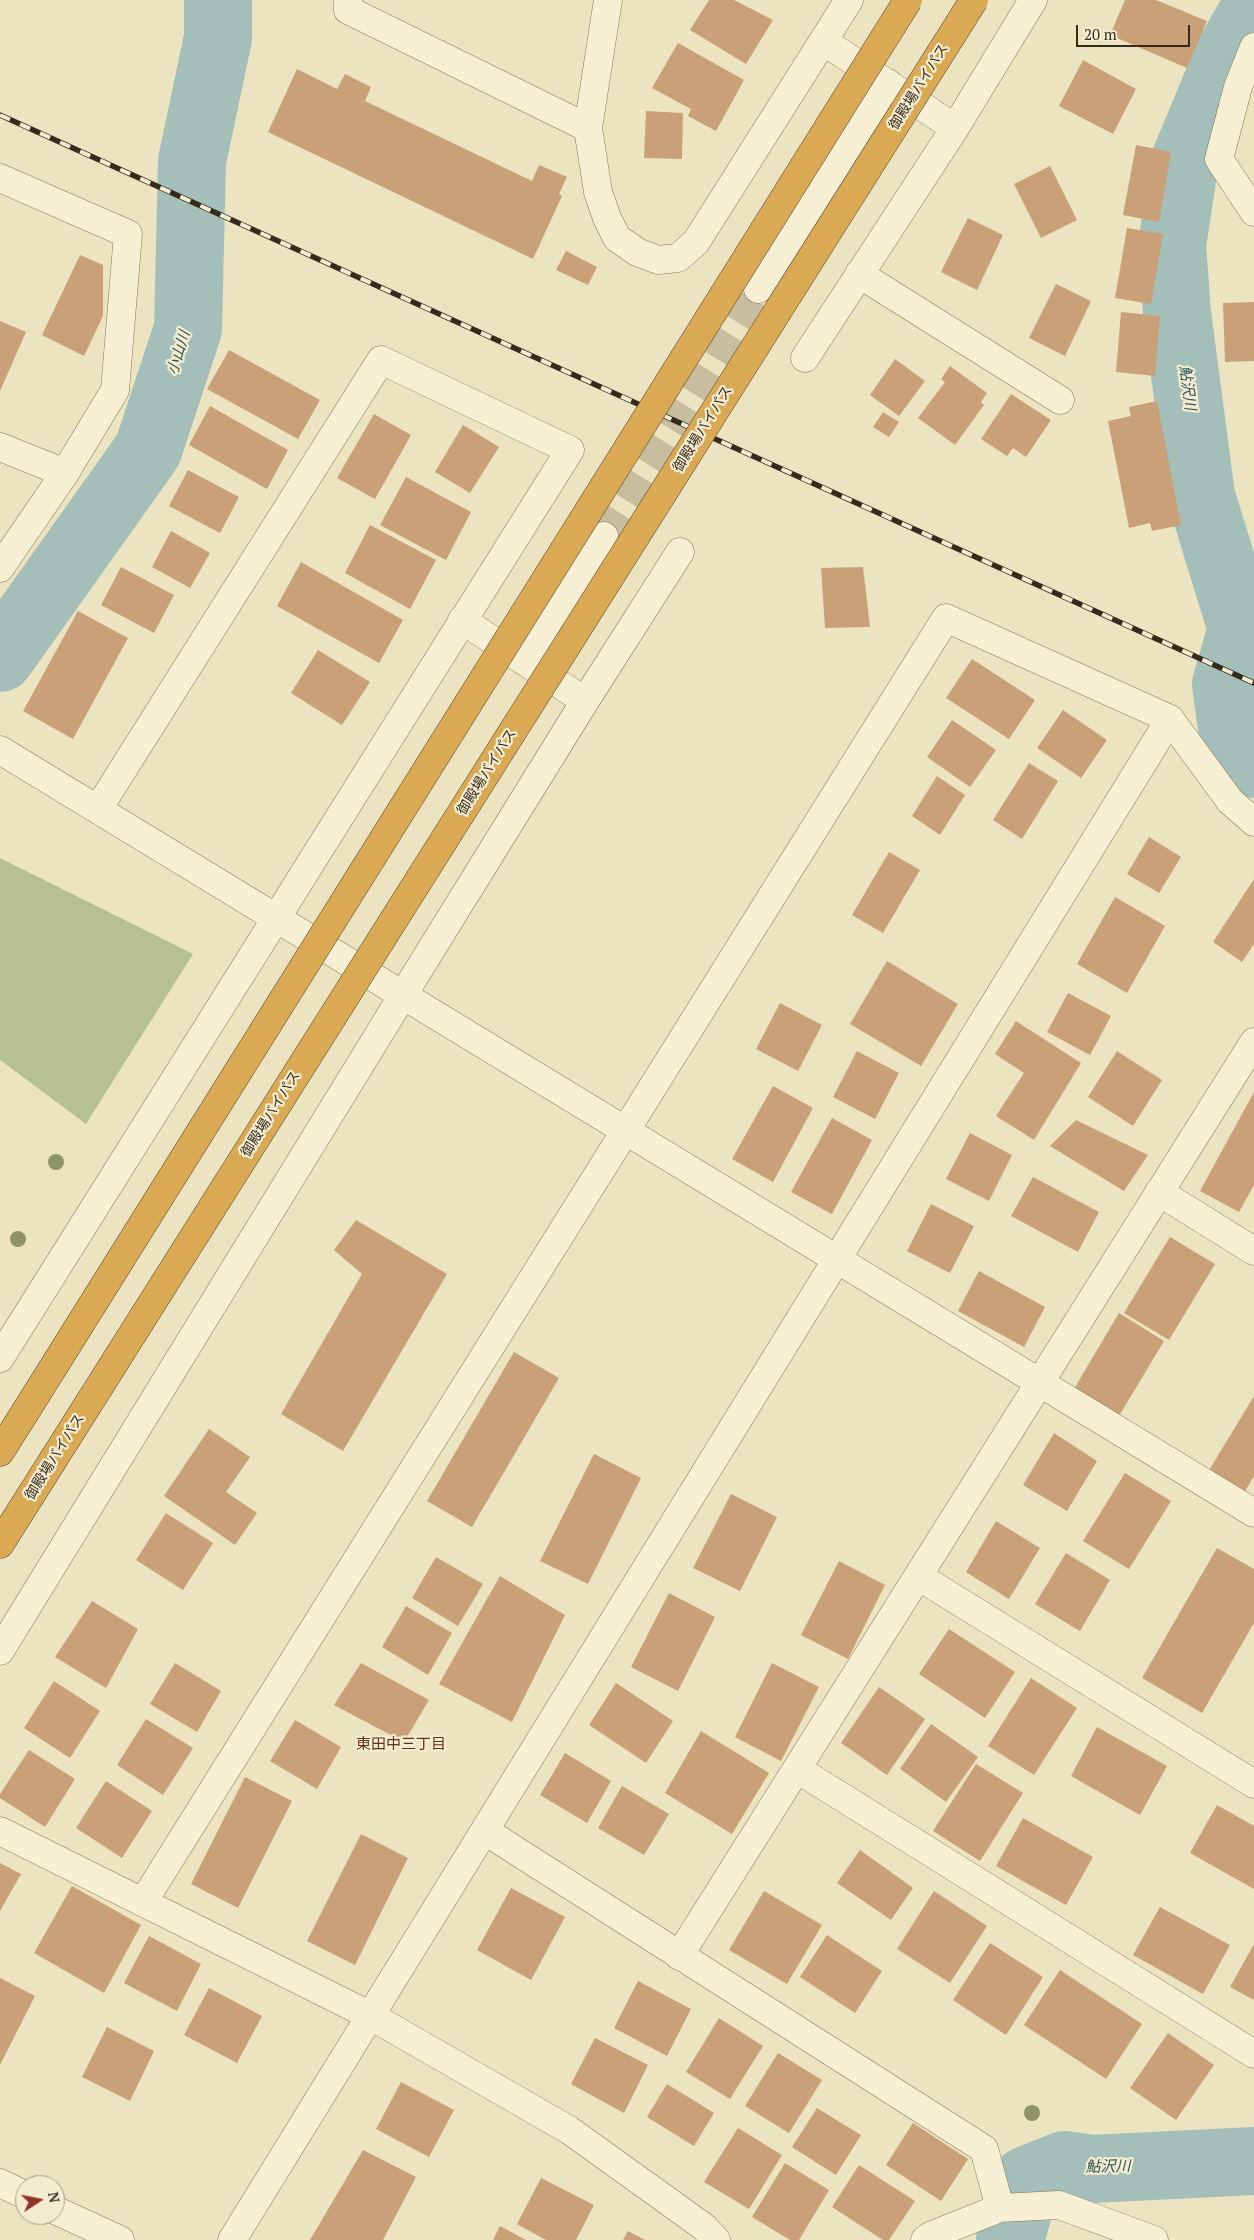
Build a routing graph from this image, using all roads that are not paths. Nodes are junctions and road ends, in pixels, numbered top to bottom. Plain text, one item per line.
1 (348, 0) edge
2 (608, 0) edge
3 (849, 0) edge
4 (908, 0) edge
5 (974, 0) edge
6 (1033, 0) edge
7 (823, 41) junction
8 (1254, 47) edge
9 (888, 84) junction
10 (588, 128) junction
11 (955, 128) junction
12 (0, 178) edge
13 (1254, 212) edge
14 (859, 274) junction
15 (758, 289) tunnel mouth
16 (805, 358) dead end
17 (1060, 400) dead end
18 (0, 446) edge
19 (65, 473) junction
20 (604, 536) tunnel mouth
21 (680, 552) dead end
22 (0, 568) edge
23 (462, 620) junction
24 (525, 662) junction
25 (585, 701) junction
26 (1170, 719) junction
27 (0, 750) edge
28 (98, 809) junction
29 (1254, 822) edge
30 (277, 918) junction
31 (403, 995) junction
32 (1254, 1042) edge
33 (626, 1131) junction
34 (1159, 1192) junction
35 (1254, 1251) edge
36 (838, 1260) junction
37 (0, 1358) edge
38 (1040, 1383) junction
39 (0, 1452) edge
40 (1254, 1513) edge
41 (0, 1544) edge
42 (918, 1576) junction
43 (0, 1651) edge
44 (796, 1769) junction
45 (1254, 1784) edge
46 (0, 1831) edge
47 (485, 1831) junction
48 (143, 1902) junction
49 (679, 1956) junction
50 (371, 2016) junction
51 (1254, 2054) edge
52 (0, 2183) edge
53 (15, 2190) edge
54 (1000, 2208) junction
55 (69, 2224) edge
56 (120, 2240) edge
57 (232, 2240) edge
58 (716, 2240) edge
59 (925, 2240) edge
60 (1154, 2240) edge

1 - 10 street
2 - 10 street
3 - 7 street
4 - 39 highway, bridge
5 - 41 highway, 御殿場バイパス, bridge
6 - 11 street
7 - 9 street
7 - 10 street
8 - 13 street
9 - 11 street
9 - 15 street
11 - 14 street
12 - 19 street
14 - 16 street
14 - 17 street
18 - 19 street
19 - 22 street
20 - 24 street
21 - 25 street
23 - 24 street
23 - 28 street
23 - 30 street
24 - 25 street
25 - 31 street
26 - 29 street
26 - 33 street
26 - 36 street
27 - 28 street
28 - 30 street
30 - 31 street
30 - 37 street
31 - 33 street
31 - 43 street
32 - 34 street
33 - 36 street
33 - 48 street
34 - 35 street
34 - 38 street
36 - 38 street
36 - 47 street
38 - 40 street
38 - 42 street
42 - 44 street
42 - 45 street
44 - 49 street
44 - 51 street
46 - 48 street
47 - 49 street
47 - 50 street
48 - 50 street
49 - 54 street
50 - 57 street
50 - 58 street
52 - 53 street
54 - 59 street
54 - 60 street
55 - 56 street

